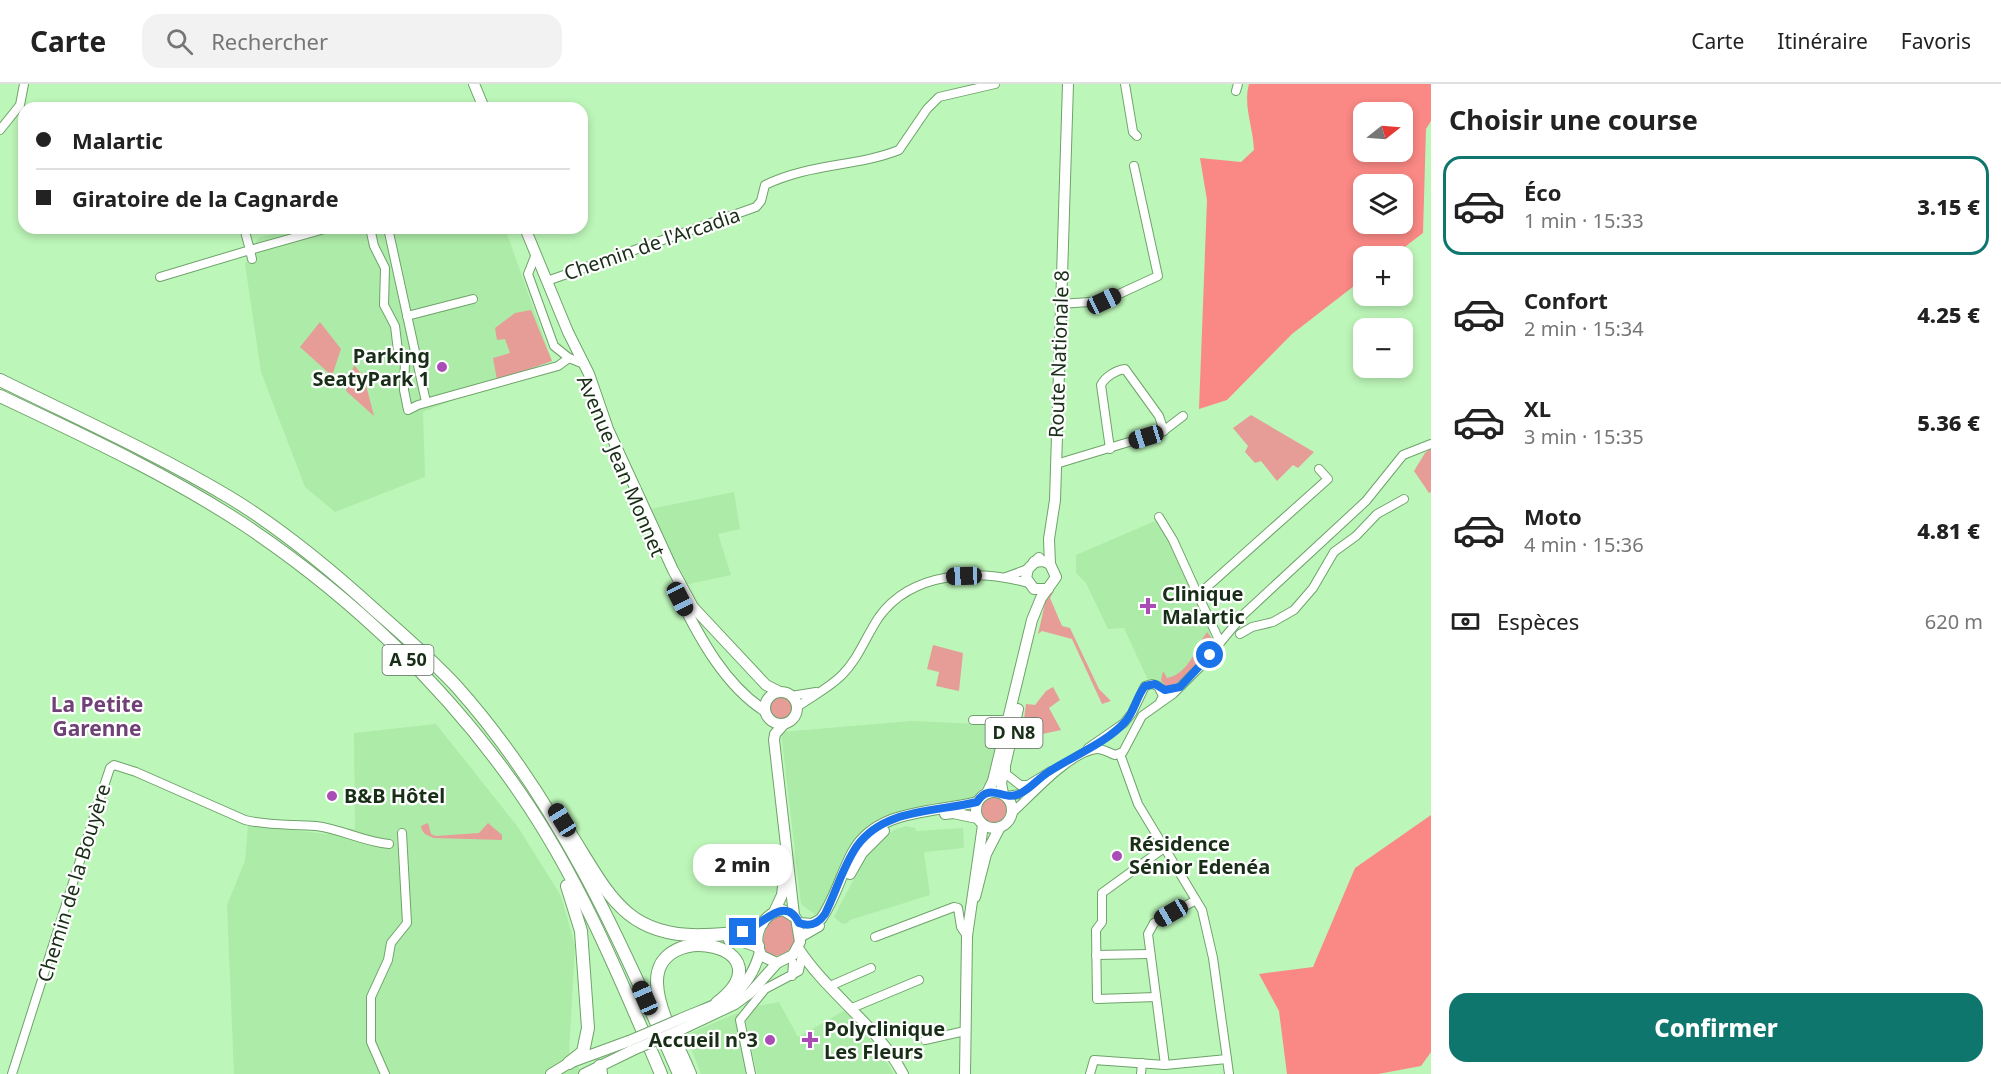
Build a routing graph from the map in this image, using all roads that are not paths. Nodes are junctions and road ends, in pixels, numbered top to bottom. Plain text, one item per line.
1 (24, 84) edge
2 (474, 84) edge
3 (995, 84) edge
4 (1062, 84) edge
5 (1068, 84) edge
6 (1125, 84) edge
7 (21, 102) edge
8 (482, 102) edge
9 (18, 108) edge
10 (0, 130) edge
11 (1137, 136) dead end
12 (1134, 166) dead end
13 (1064, 168) junction
14 (246, 234) edge
15 (311, 234) edge
16 (371, 234) edge
17 (389, 234) edge
18 (526, 234) edge
19 (536, 254) junction
20 (251, 255) junction
21 (160, 277) dead end
22 (547, 280) junction
23 (473, 299) dead end
24 (1060, 304) junction
25 (407, 316) junction
26 (554, 345) junction
27 (577, 361) junction
28 (558, 366) junction
29 (0, 380) edge
30 (0, 396) edge
31 (422, 404) junction
32 (1183, 416) dead end
33 (1164, 431) junction
34 (1431, 444) edge
35 (1110, 449) junction
36 (1056, 464) junction
37 (1319, 469) dead end
38 (1404, 499) dead end
39 (1159, 517) dead end
40 (1049, 539) junction
41 (1050, 564) junction
42 (1031, 566) junction
43 (1006, 577) junction
44 (1029, 585) junction
45 (1048, 589) junction
46 (1198, 595) junction
47 (1032, 620) junction
48 (1240, 634) dead end
49 (1220, 642) junction
50 (1180, 687) junction
51 (1161, 690) junction
52 (819, 692) junction
53 (785, 694) junction
54 (1160, 702) junction
55 (796, 707) junction
56 (767, 715) junction
57 (974, 720) dead end
58 (1012, 720) junction
59 (784, 723) junction
60 (1107, 736) junction
61 (774, 750) junction
62 (1107, 751) junction
63 (509, 753) junction
64 (1120, 754) junction
65 (1006, 765) junction
66 (1047, 773) junction
67 (987, 793) junction
68 (521, 794) junction
69 (1005, 795) junction
70 (977, 802) junction
71 (1011, 814) junction
72 (980, 821) junction
73 (1000, 827) junction
74 (402, 833) dead end
75 (389, 844) dead end
76 (1164, 848) junction
77 (786, 850) junction
78 (1196, 900) junction
79 (774, 912) junction
80 (968, 914) junction
81 (796, 919) junction
82 (762, 922) junction
83 (966, 936) junction
84 (875, 937) dead end
85 (759, 949) junction
86 (671, 952) junction
87 (1150, 954) junction
88 (1096, 955) junction
89 (793, 956) junction
90 (871, 968) dead end
91 (919, 980) dead end
92 (830, 986) junction
93 (1156, 997) junction
94 (717, 1003) junction
95 (852, 1008) junction
96 (678, 1026) junction
97 (966, 1031) junction
98 (926, 1040) dead end
99 (631, 1046) junction
100 (607, 1050) junction
101 (1227, 1059) junction
102 (1142, 1063) junction
103 (568, 1064) junction
104 (1165, 1065) junction
105 (600, 1070) edge
106 (12, 1074) edge
107 (385, 1074) edge
108 (550, 1074) edge
109 (584, 1074) edge
110 (661, 1074) edge
111 (679, 1074) edge
112 (690, 1074) edge
113 (751, 1074) edge
114 (903, 1074) edge
115 (965, 1074) edge
116 (1090, 1074) edge
117 (1141, 1074) edge
118 (1229, 1074) edge

1 - 7 street
2 - 8 main road
3 - 22 street, Chemin de l'Arcadia
4 - 13 main road, Route Nationale 8
5 - 13 main road, Route Nationale 8
6 - 11 street
9 - 10 street
12 - 24 street
13 - 24 main road, Route Nationale 8
14 - 20 street
15 - 20 street
16 - 31 street
17 - 25 street
18 - 19 main road, Avenue Jean Monnet
19 - 22 main road, Avenue Jean Monnet
19 - 26 street, Avenue Jean Monnet
20 - 21 street
22 - 27 main road, Avenue Jean Monnet
23 - 25 street
24 - 36 main road, Route Nationale 8
25 - 31 street
26 - 27 street
26 - 28 street, Avenue Jean Monnet
27 - 28 street
27 - 53 main road, Avenue Jean Monnet
27 - 56 main road, Avenue Jean Monnet
28 - 31 street
29 - 63 highway, A 50
30 - 68 highway, A 50
32 - 33 street
33 - 35 street
33 - 35 street
34 - 49 street
35 - 36 street
36 - 40 main road, Route Nationale 8
37 - 46 street
38 - 48 street
39 - 46 street
40 - 41 main road, Route Nationale 8
40 - 42 main road, Route Nationale 8
41 - 42 main road
41 - 45 main road
42 - 43 street
42 - 44 main road
43 - 44 street
43 - 52 street
44 - 45 main road
44 - 47 main road, D N8
45 - 47 main road, D N8
46 - 49 street
47 - 58 main road, D N8
49 - 50 street
50 - 51 street
50 - 54 street
51 - 54 street
51 - 60 street
52 - 53 street
52 - 55 street
53 - 55 main road
53 - 56 main road
54 - 64 street
55 - 59 main road
56 - 59 main road
56 - 61 main road
57 - 58 street
58 - 65 main road, D N8
58 - 67 main road, D N8
59 - 61 main road
60 - 62 street
60 - 66 street
61 - 77 main road
62 - 64 street
62 - 71 street
63 - 82 highway
63 - 111 highway, A 50
64 - 76 street
65 - 66 street
65 - 69 main road, D N8
66 - 69 street
67 - 69 main road
67 - 70 main road
68 - 103 highway
68 - 110 highway, A 50
69 - 71 main road
70 - 72 main road
70 - 81 main road
71 - 73 main road
72 - 73 main road
72 - 80 main road
72 - 89 main road
73 - 80 main road
74 - 107 street
75 - 106 street, Chemin de la Bouyère
76 - 78 street
76 - 88 street
77 - 79 main road
77 - 81 main road
78 - 87 street
78 - 101 street
79 - 81 main road
79 - 82 main road
80 - 83 main road
81 - 89 main road
82 - 85 main road
83 - 84 street
83 - 97 main road
85 - 86 highway
85 - 89 main road
85 - 94 main road
86 - 94 highway
86 - 112 highway
87 - 88 street
87 - 93 street
88 - 93 street
89 - 92 main road
89 - 96 main road
89 - 113 street
90 - 92 street
91 - 95 street
92 - 95 main road
93 - 104 street
94 - 96 main road
95 - 114 main road
96 - 99 main road, bridge
97 - 98 street
97 - 115 main road
99 - 100 main road
99 - 105 main road
100 - 103 main road
100 - 105 main road
101 - 104 street
101 - 118 street
102 - 104 street
102 - 116 street
102 - 117 street
103 - 108 main road
105 - 109 main road

